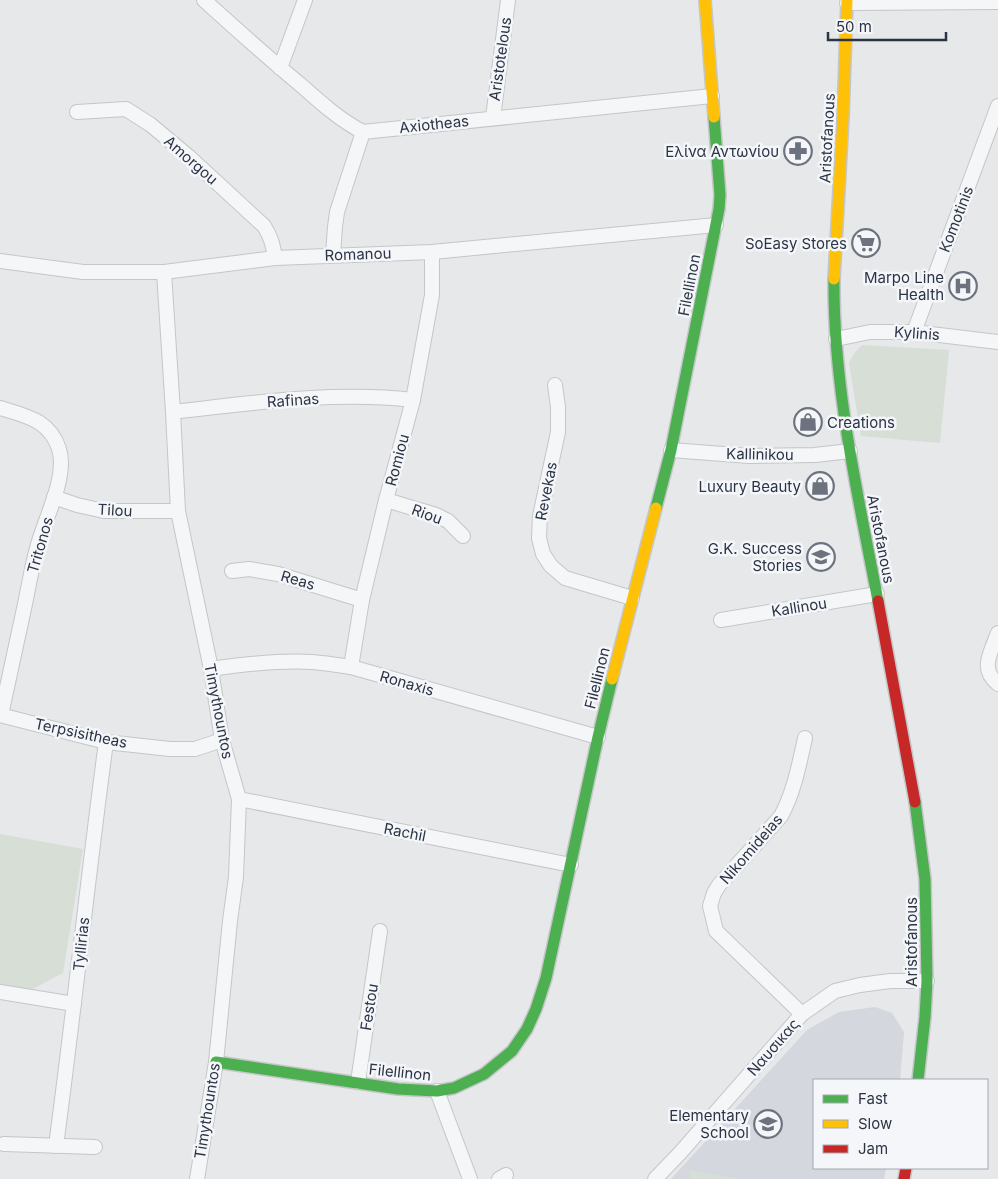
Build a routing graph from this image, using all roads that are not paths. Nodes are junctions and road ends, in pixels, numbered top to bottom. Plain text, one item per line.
1 (204, 0) edge
2 (305, 0) edge
3 (508, 0) edge
4 (705, 0) edge
5 (847, 2) edge
6 (998, 2) edge
7 (280, 68) junction
8 (712, 96) junction
9 (998, 106) edge
10 (77, 112) dead end
11 (493, 118) junction
12 (363, 132) junction
13 (716, 225) junction
14 (432, 252) junction
15 (333, 256) junction
16 (275, 258) junction
17 (0, 261) edge
18 (164, 272) junction
19 (914, 332) junction
20 (836, 339) junction
21 (998, 342) edge
22 (555, 385) dead end
23 (413, 400) junction
24 (0, 408) edge
25 (173, 412) junction
26 (671, 450) junction
27 (850, 451) junction
28 (54, 497) junction
29 (386, 500) junction
30 (178, 511) junction
31 (463, 536) dead end
32 (232, 571) dead end
33 (877, 594) junction
34 (632, 598) junction
35 (362, 600) junction
36 (721, 620) dead end
37 (998, 633) edge
38 (351, 667) junction
39 (211, 669) junction
40 (998, 684) edge
41 (0, 715) edge
42 (598, 738) junction
43 (805, 738) dead end
44 (222, 740) junction
45 (106, 742) junction
46 (239, 799) junction
47 (570, 865) junction
48 (380, 931) dead end
49 (927, 981) junction
50 (0, 992) edge
51 (74, 1004) junction
52 (802, 1014) junction
53 (216, 1062) junction
54 (918, 1079) edge
55 (358, 1082) junction
56 (436, 1091) junction
57 (4, 1144) dead end
58 (56, 1146) junction
59 (95, 1147) dead end
60 (197, 1179) edge
61 (470, 1179) edge
62 (655, 1179) edge

1 - 7 street
2 - 7 street
3 - 11 street, Aristotelous
4 - 8 street, Filellinon
5 - 6 street
5 - 20 street, Aristofanous
7 - 12 street
8 - 11 street, Axiotheas
8 - 13 street, Filellinon
9 - 19 street, Komotinis
10 - 16 street, Amorgou
11 - 12 street, Axiotheas
12 - 15 street
13 - 14 street, Romanou
13 - 26 street, Filellinon
14 - 15 street, Romanou
14 - 23 street, Romiou
15 - 16 street, Romanou
16 - 18 street, Romanou
17 - 18 street, Romanou
18 - 25 street, Timythountos
19 - 20 street, Kylinis
19 - 21 street, Kylinis
20 - 27 street, Aristofanous
22 - 34 street, Revekas
23 - 25 street, Rafinas
23 - 29 street, Romiou
24 - 28 street, Tritonos
25 - 30 street, Timythountos
26 - 27 street, Kallinikou
26 - 34 street, Filellinon
27 - 33 street, Aristofanous
28 - 30 street, Tilou
28 - 41 street, Tritonos
29 - 31 street, Riou
29 - 35 street, Romiou
30 - 39 street, Timythountos
32 - 35 street, Reas
33 - 36 street, Kallinou
33 - 49 street, Aristofanous
34 - 42 street, Filellinon
35 - 38 street, Romiou
37 - 40 street
38 - 39 street, Ronaxis
38 - 42 street, Ronaxis
39 - 44 street, Timythountos
41 - 45 street, Terpsisitheas
42 - 47 street, Filellinon
43 - 52 street, Nikomideias
44 - 45 street, Terpsisitheas
44 - 46 street, Timythountos
45 - 51 street, Tyllirias
46 - 47 street, Rachil
46 - 53 street, Timythountos
47 - 56 street, Filellinon
48 - 55 street, Festou
49 - 52 street, Ναυσικας
49 - 54 street, Aristofanous
50 - 51 street
51 - 58 street, Tyllirias
52 - 62 street, Ναυσικας
53 - 55 street, Filellinon
53 - 60 street, Timythountos
55 - 56 street, Filellinon
56 - 61 street
57 - 58 street
58 - 59 street

